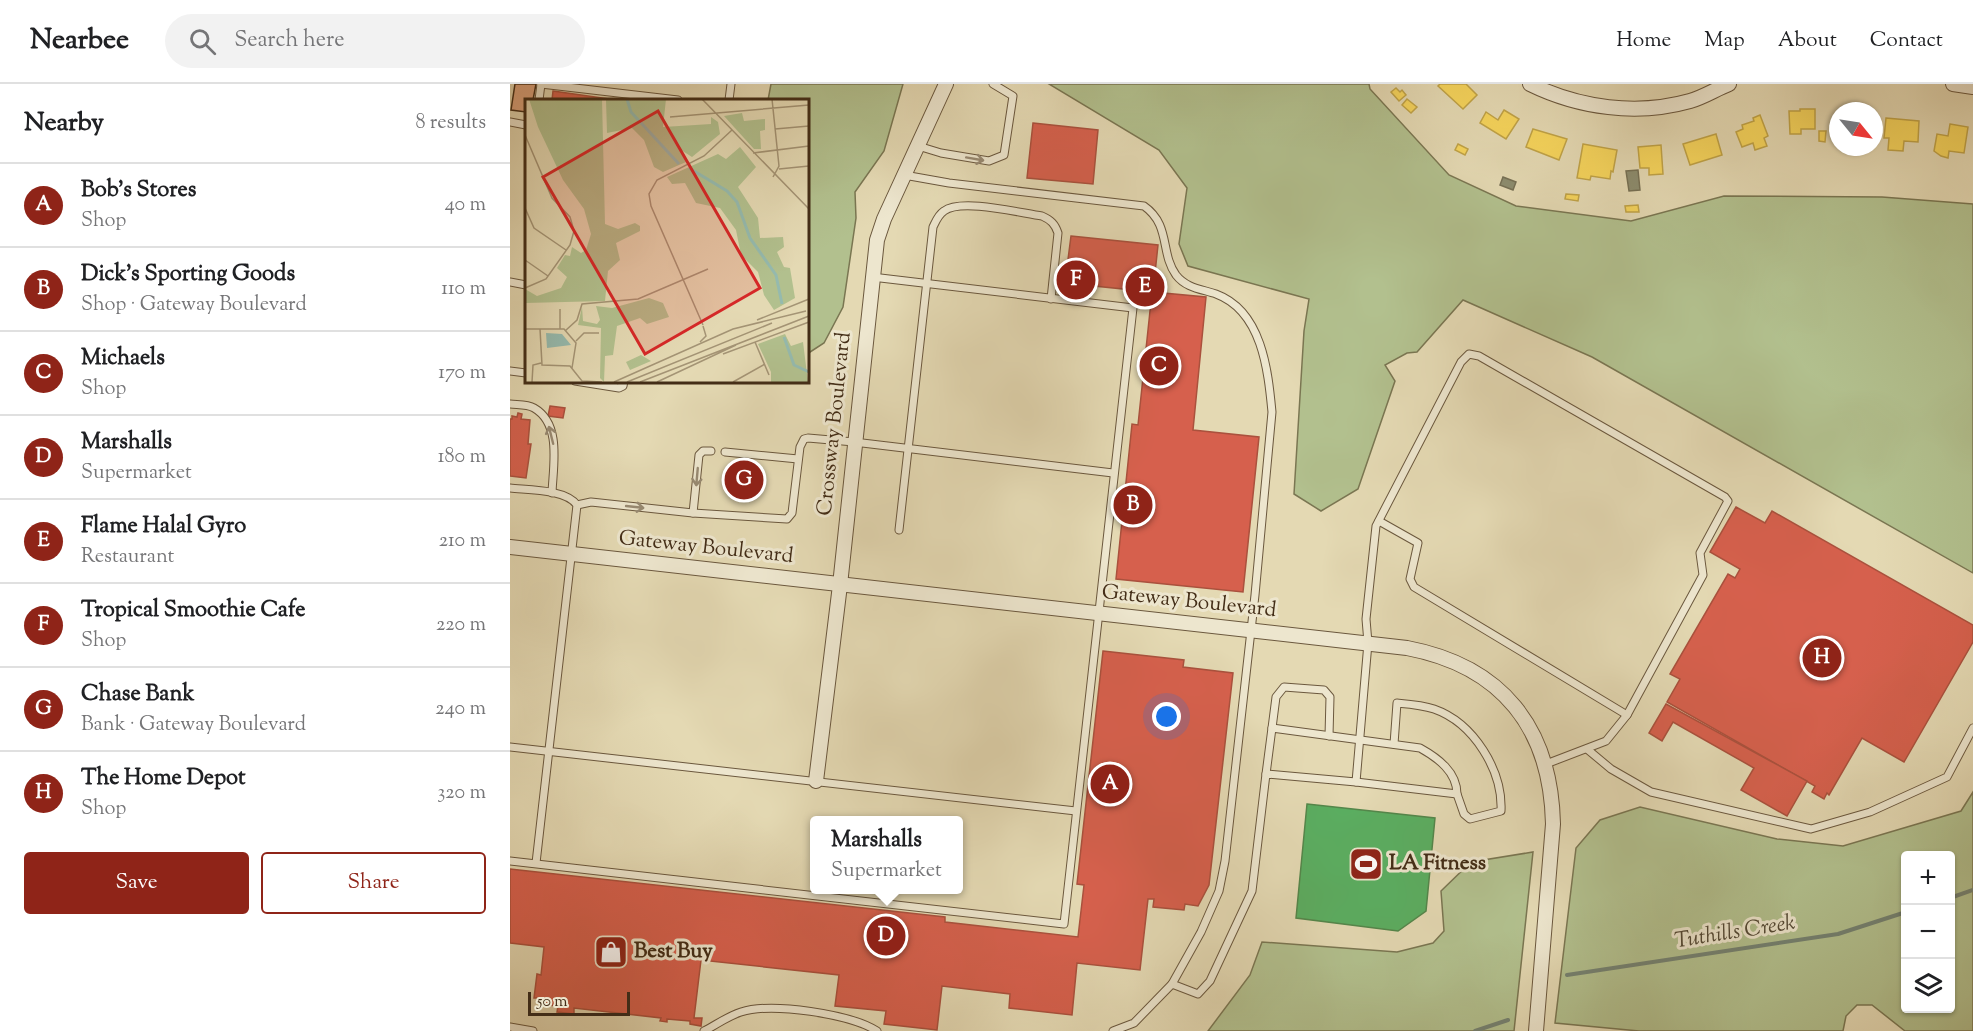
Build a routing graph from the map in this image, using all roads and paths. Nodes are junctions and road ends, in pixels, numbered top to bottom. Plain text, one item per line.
1 (541, 84) edge
2 (731, 84) edge
3 (946, 84) edge
4 (993, 84) edge
5 (1530, 84) edge
6 (1729, 84) edge
7 (1953, 84) edge
8 (1973, 87) edge
9 (539, 99) edge
10 (669, 99) edge
11 (729, 99) edge
12 (510, 122) edge
13 (525, 125) edge
14 (918, 146) junction
15 (904, 175) junction
16 (872, 277) junction
17 (510, 282) edge
18 (927, 284) junction
19 (525, 285) edge
20 (1051, 299) junction
21 (510, 371) edge
22 (525, 373) edge
23 (581, 382) edge
24 (624, 382) edge
25 (510, 404) edge
26 (854, 442) junction
27 (909, 450) junction
28 (711, 451) dead end
29 (724, 452) dead end
30 (798, 459) junction
31 (1113, 473) junction
32 (510, 488) edge
33 (552, 493) junction
34 (577, 505) junction
35 (693, 513) junction
36 (1379, 521) junction
37 (899, 530) dead end
38 (510, 547) edge
39 (573, 554) junction
40 (840, 585) junction
41 (1098, 614) junction
42 (1251, 630) junction
43 (1368, 643) junction
44 (1627, 715) junction
45 (1272, 728) junction
46 (1973, 728) edge
47 (1329, 735) junction
48 (1360, 739) junction
49 (1394, 744) junction
50 (510, 747) edge
51 (1587, 749) junction
52 (549, 752) junction
53 (1546, 764) junction
54 (1266, 774) junction
55 (816, 781) junction
56 (1356, 782) junction
57 (1457, 794) junction
58 (1076, 811) junction
59 (510, 861) edge
60 (536, 863) junction
61 (1172, 984) junction
62 (510, 1027) edge
63 (533, 1031) edge
64 (704, 1031) edge
65 (877, 1031) edge
66 (1113, 1031) edge
67 (1536, 1031) edge

1 - 9 lane
1 - 10 lane
2 - 11 lane
3 - 14 street, Crossway Boulevard
14 -> 4 lane
5 - 6 street
7 - 8 street
12 - 13 lane
14 - 15 street, Crossway Boulevard
15 - 16 street, Crossway Boulevard
15 - 42 lane
16 - 18 lane
16 - 26 street, Crossway Boulevard
17 - 19 lane
18 - 20 lane
18 - 20 lane
18 - 27 lane
20 - 31 lane
21 - 22 lane
23 - 24 lane
33 -> 25 lane
26 - 27 lane
26 - 30 lane
26 - 40 street, Crossway Boulevard
27 - 31 lane
27 - 37 lane
28 -> 35 lane
29 - 30 lane
30 - 35 lane
31 - 41 lane
32 - 33 lane
33 - 34 lane
34 -> 35 lane
34 - 39 lane
36 - 43 lane
36 - 44 lane
36 - 44 lane
38 - 39 street, Gateway Boulevard
39 - 40 street, Gateway Boulevard
39 - 52 lane
40 - 41 street, Gateway Boulevard
40 - 55 street, Crossway Boulevard
41 - 42 street, Gateway Boulevard
41 - 58 lane
42 - 43 street, Gateway Boulevard
42 - 61 lane
43 - 48 lane
43 - 53 street, Gateway Boulevard
44 - 51 lane
45 - 47 lane
45 - 47 lane
45 - 54 lane
46 - 51 lane
47 - 48 lane
48 - 49 lane
48 - 56 lane
49 - 57 lane
49 - 57 lane
50 - 52 lane
51 - 53 lane
52 - 55 lane
52 - 60 lane
53 - 67 street, Gateway Boulevard
54 - 56 lane
54 - 61 lane
55 - 58 lane
56 - 57 lane
58 - 60 lane
59 - 60 lane
61 - 66 lane
62 - 63 lane
64 - 65 lane

